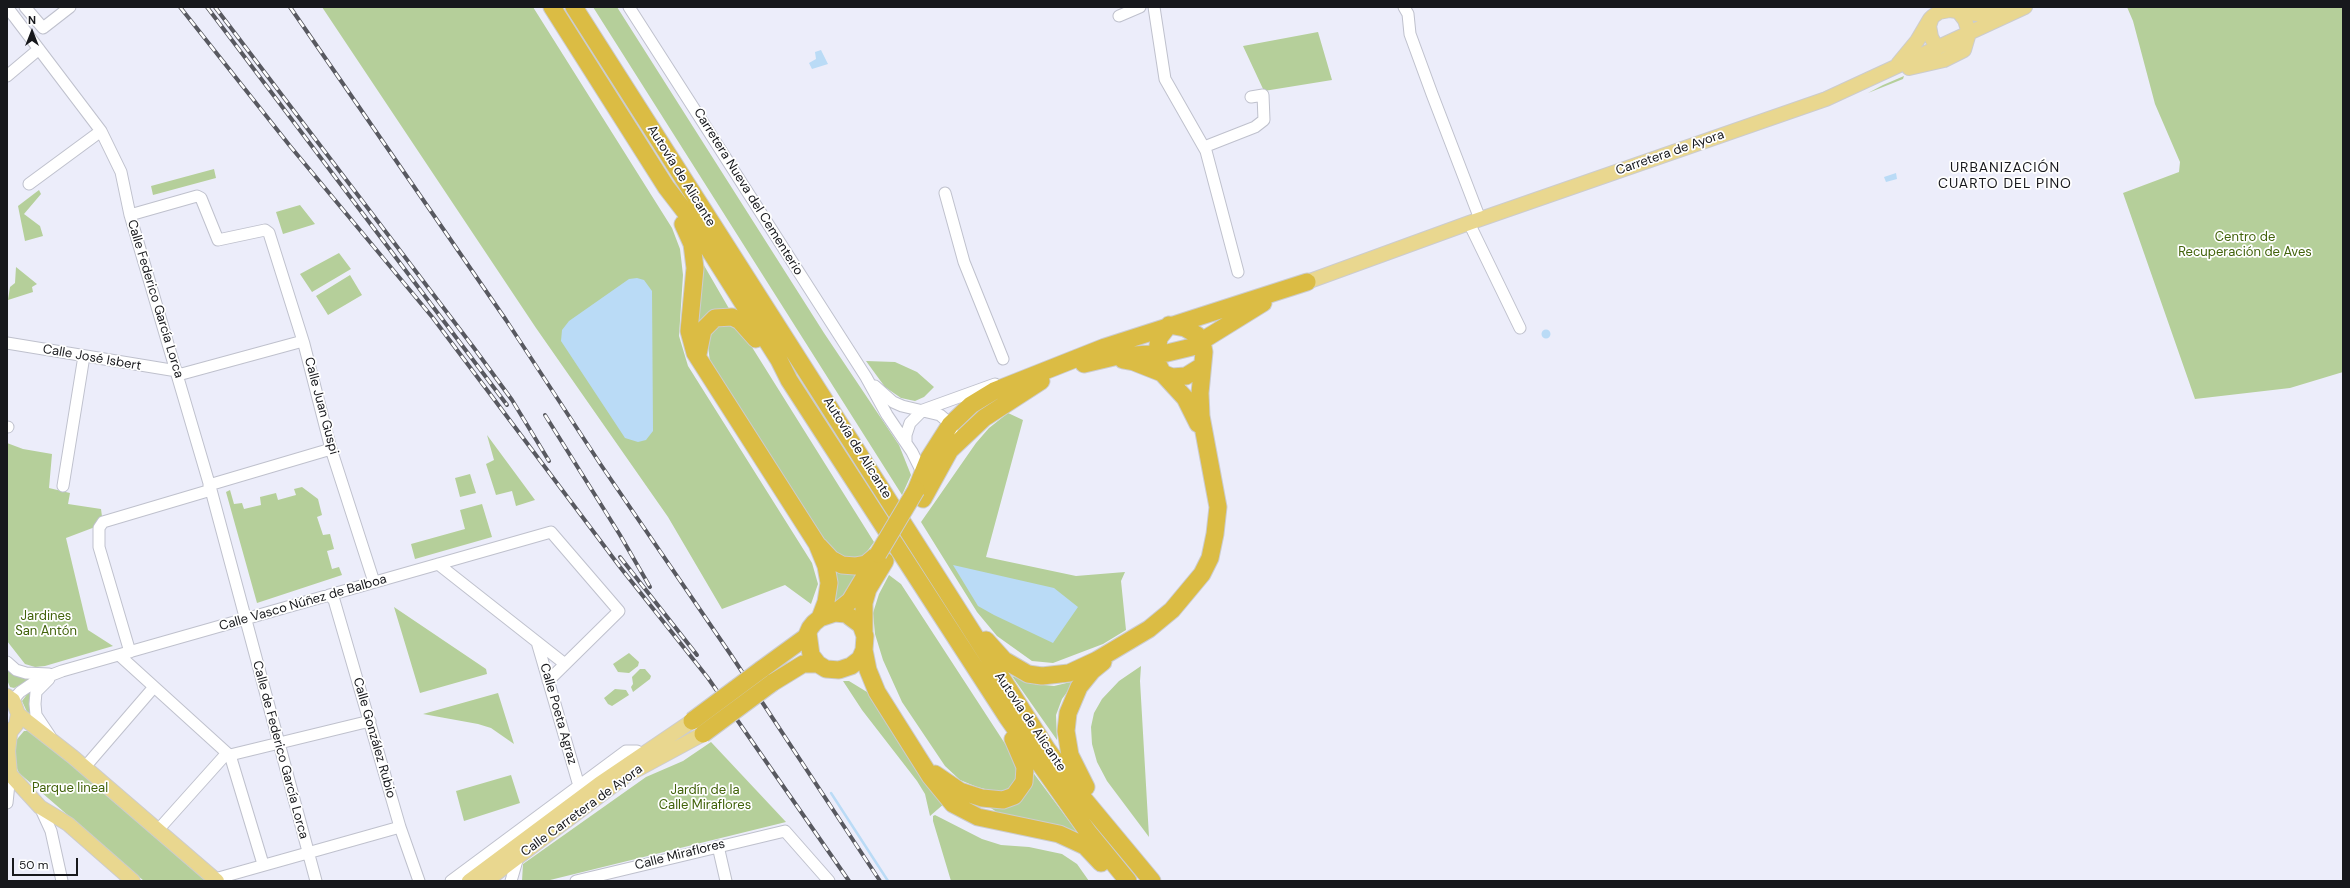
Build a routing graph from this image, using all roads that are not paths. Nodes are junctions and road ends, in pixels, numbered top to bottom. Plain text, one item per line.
1 (7, 7) edge
2 (25, 7) edge
3 (70, 7) edge
4 (552, 7) edge
5 (574, 7) edge
6 (629, 7) edge
7 (1140, 7) edge
8 (1154, 7) edge
9 (1404, 7) edge
10 (2024, 7) edge
11 (1956, 9) edge
12 (1931, 14) edge
13 (1120, 16) dead end
14 (1970, 33) junction
15 (1938, 48) junction
16 (39, 49) junction
17 (1894, 68) junction
18 (7, 76) edge
19 (1875, 77) junction
20 (1251, 97) dead end
21 (101, 131) junction
22 (1204, 147) junction
23 (29, 184) dead end
24 (666, 187) junction
25 (945, 193) dead end
26 (130, 215) junction
27 (1475, 221) junction
28 (1238, 272) dead end
29 (1307, 282) junction
30 (1229, 323) junction
31 (1169, 325) junction
32 (1520, 328) dead end
33 (303, 341) junction
34 (1202, 342) junction
35 (7, 343) edge
36 (1156, 354) junction
37 (84, 356) junction
38 (698, 358) junction
39 (1003, 359) dead end
40 (1105, 359) junction
41 (1046, 369) junction
42 (178, 373) junction
43 (1163, 374) junction
44 (1201, 374) junction
45 (866, 377) junction
46 (789, 380) junction
47 (923, 410) junction
48 (950, 425) junction
49 (1204, 436) junction
50 (909, 447) junction
51 (331, 449) junction
52 (950, 450) junction
53 (926, 466) junction
54 (63, 486) dead end
55 (210, 487) junction
56 (919, 494) junction
57 (817, 544) junction
58 (882, 557) junction
59 (438, 564) junction
60 (374, 582) junction
61 (329, 595) junction
62 (952, 598) junction
63 (827, 616) junction
64 (245, 619) junction
65 (864, 632) junction
66 (808, 633) junction
67 (537, 642) junction
68 (1125, 645) junction
69 (864, 650) junction
70 (130, 652) junction
71 (119, 655) junction
72 (7, 662) edge
73 (565, 664) junction
74 (818, 664) junction
75 (839, 670) junction
76 (55, 674) junction
77 (767, 676) junction
78 (548, 681) junction
79 (154, 687) junction
80 (877, 692) junction
81 (10, 698) edge
82 (18, 714) junction
83 (1007, 717) junction
84 (370, 721) junction
85 (697, 727) junction
86 (8, 735) edge
87 (52, 740) junction
88 (278, 742) junction
89 (229, 754) junction
90 (642, 754) junction
91 (918, 754) junction
92 (85, 767) junction
93 (8, 772) edge
94 (579, 786) junction
95 (13, 794) edge
96 (40, 807) junction
97 (1103, 820) junction
98 (400, 827) junction
99 (158, 830) junction
100 (718, 846) junction
101 (308, 852) junction
102 (518, 857) junction
103 (263, 864) junction
104 (497, 872) junction
105 (611, 877) edge
106 (216, 880) edge
107 (826, 880) edge
108 (62, 881) edge
109 (132, 881) edge
110 (316, 881) edge
111 (419, 881) edge
112 (451, 881) edge
113 (469, 881) edge
114 (486, 881) edge
115 (510, 881) edge
116 (576, 881) edge
117 (726, 881) edge
118 (1117, 881) edge
119 (1128, 881) edge
120 (1152, 881) edge

1 - 16 street, Calle Federico García Lorca
2 - 3 street
4 - 24 highway, Autovía de Alicante
5 - 62 highway, Autovía de Alicante
6 - 45 street, Carretera Nueva del Cementerio
7 - 13 street
8 - 22 street
9 - 27 street
10 - 11 main road
10 - 14 main road, Carretera de Ayora
11 - 12 main road
11 - 14 main road
12 - 15 main road
12 - 17 main road
14 - 15 main road, Carretera de Ayora
14 - 19 main road
15 - 17 main road, Carretera de Ayora
16 - 18 street
16 - 21 street, Calle Federico García Lorca
17 - 19 main road, Carretera de Ayora
19 - 27 main road, Carretera de Ayora
20 - 22 street
21 - 23 street
21 - 26 street, Calle Federico García Lorca
22 - 28 street
24 - 38 highway
24 - 46 highway, Autovía de Alicante
25 - 39 street
26 - 33 street, Calle Juan Guspi
26 - 42 street, Calle Federico García Lorca
27 - 29 main road, Carretera de Ayora
27 - 32 street
29 - 30 highway
29 - 31 highway
30 - 34 highway
30 - 44 highway
31 - 34 highway
31 - 36 highway
31 - 41 highway
33 - 42 street
33 - 51 street, Calle Juan Guspi
34 - 36 highway
34 - 44 highway
35 - 37 street, Calle José Isbert
36 - 40 highway
36 - 43 highway
37 - 42 street, Calle José Isbert
37 - 54 street
38 - 46 highway
38 - 57 highway
40 - 43 highway
40 - 52 highway
41 - 47 street
41 - 48 highway
42 - 55 street, Calle Federico García Lorca
43 - 44 highway
43 - 49 highway
44 - 49 highway
45 - 47 street, Carretera Nueva del Cementerio
45 - 50 street, Carretera Nueva del Cementerio
46 - 83 highway, Autovía de Alicante
47 - 48 street, Carretera Nueva del Cementerio
47 - 50 street
48 - 52 street
48 - 53 highway
49 - 68 highway
50 - 53 street, Carretera Nueva del Cementerio
50 - 53 street
51 - 55 street
51 - 60 street, Calle Juan Guspi
52 - 53 street
52 - 56 highway
53 - 56 highway
55 - 64 street, Calle Federico García Lorca
55 - 70 street
56 - 58 highway, bridge
57 - 58 highway
57 - 63 highway
58 - 63 highway
58 - 65 highway
59 - 60 street, Calle Vasco Núñez de Balboa
59 - 67 street, Calle Poeta Agraz
59 - 73 street, Calle Vasco Núñez de Balboa
60 - 61 street, Calle Vasco Núñez de Balboa
61 - 64 street, Calle Vasco Núñez de Balboa
61 - 84 street, Calle González Rubio
62 - 68 highway
62 - 97 highway, Autovía de Alicante
63 - 65 highway
63 - 66 highway
64 - 70 street, Calle Vasco Núñez de Balboa
64 - 88 street, Calle de Federico García Lorca
65 - 69 highway
66 - 74 highway
66 - 77 highway
67 - 73 street, Calle Poeta Agraz
67 - 78 street, Calle Poeta Agraz
68 - 97 highway
69 - 75 highway
69 - 80 highway
70 - 71 street, Calle Vasco Núñez de Balboa
71 - 76 street, Calle Vasco Núñez de Balboa
71 - 79 street
72 - 76 street
73 - 78 street
74 - 75 highway
74 - 77 highway
75 - 80 highway
76 - 81 street, Calle Vasco Núñez de Balboa
76 - 87 street, Calle Vasco Núñez de Balboa
77 - 85 highway, bridge
78 - 94 street, Calle Poeta Agraz
79 - 89 street
79 - 92 street
80 - 91 highway
81 - 82 main road
82 - 86 main road
82 - 87 main road
83 - 91 highway
83 - 119 highway, Autovía de Alicante
84 - 88 street
84 - 98 street, Calle González Rubio
85 - 90 main road, Calle Carretera de Ayora
85 - 102 main road, Calle Carretera de Ayora
86 - 93 main road
87 - 92 main road
88 - 89 street
88 - 101 street, Calle de Federico García Lorca
89 - 99 street
89 - 103 street
90 - 94 street, Calle Carretera de Ayora
90 - 113 main road, Calle Carretera de Ayora
91 - 118 highway
92 - 99 main road
93 - 95 main road
94 - 112 street, Calle Carretera de Ayora
95 - 96 main road
96 - 108 street
96 - 109 main road
97 - 120 highway, Autovía de Alicante
98 - 101 street
98 - 111 street, Calle González Rubio
99 - 106 main road
100 - 105 street, Calle Miraflores
100 - 107 street, Calle Miraflores
100 - 117 street
101 - 103 street
101 - 110 street, Calle de Federico García Lorca
102 - 104 main road, Calle Carretera de Ayora
102 - 115 street
103 - 106 street
104 - 114 main road, Calle Carretera de Ayora
104 - 115 street
105 - 116 street, Calle Miraflores

